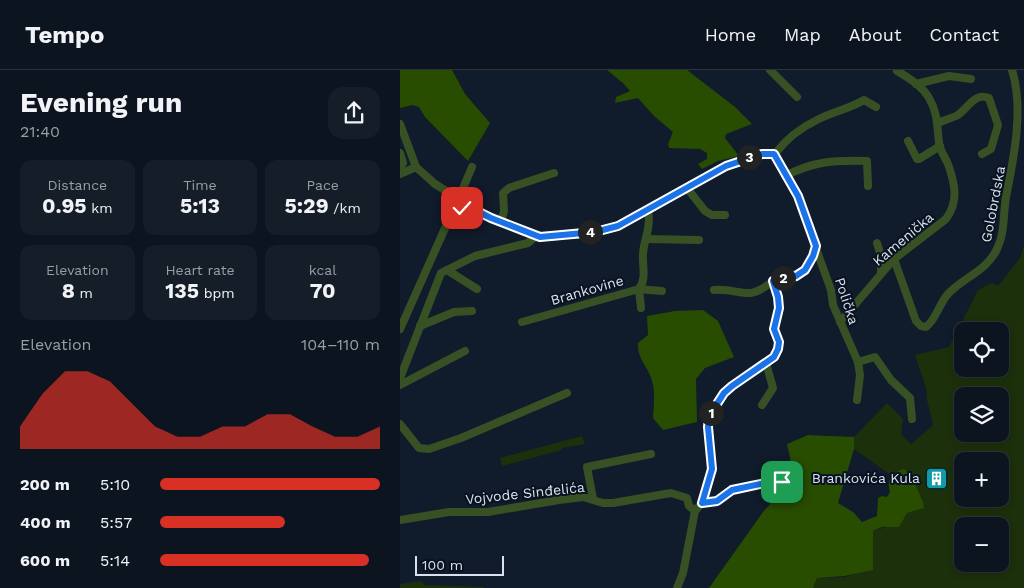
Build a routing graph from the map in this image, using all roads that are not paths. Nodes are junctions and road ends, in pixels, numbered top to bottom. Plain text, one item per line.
1 (770, 70) edge
2 (898, 70) edge
3 (1012, 70) edge
4 (971, 79) dead end
5 (916, 84) junction
6 (797, 97) dead end
7 (876, 107) dead end
8 (938, 123) junction
9 (401, 129) edge
10 (908, 141) dead end
11 (940, 146) junction
12 (400, 154) edge
13 (774, 154) junction
14 (982, 154) dead end
15 (416, 167) junction
16 (472, 167) dead end
17 (400, 168) edge
18 (554, 173) dead end
19 (400, 174) edge
20 (785, 176) junction
21 (868, 186) dead end
22 (687, 188) junction
23 (461, 193) junction
24 (450, 201) junction
25 (462, 207) junction
26 (648, 209) junction
27 (725, 215) dead end
28 (501, 222) junction
29 (446, 226) junction
30 (537, 235) junction
31 (647, 238) junction
32 (699, 240) dead end
33 (877, 243) dead end
34 (816, 246) junction
35 (894, 259) junction
36 (447, 270) junction
37 (881, 272) junction
38 (773, 281) junction
39 (477, 289) dead end
40 (639, 289) junction
41 (714, 290) dead end
42 (662, 291) dead end
43 (641, 308) dead end
44 (472, 311) dead end
45 (522, 322) dead end
46 (840, 322) junction
47 (420, 326) junction
48 (400, 330) edge
49 (465, 351) dead end
50 (766, 362) junction
51 (858, 362) junction
52 (400, 378) edge
53 (400, 385) edge
54 (567, 393) dead end
55 (857, 400) dead end
56 (762, 405) dead end
57 (912, 419) dead end
58 (400, 424) edge
59 (651, 454) dead end
60 (782, 482) dead end
61 (593, 499) junction
62 (702, 503) junction
63 (695, 511) junction
64 (400, 520) edge
65 (677, 588) edge

1 - 6 street
2 - 5 street, Kamenička
3 - 35 street, Golobrdska
4 - 5 street
5 - 8 street, Kamenička
7 - 13 street
8 - 11 street, Kamenička
8 - 14 street
9 - 15 street
10 - 11 street
11 - 35 street, Kamenička
12 - 17 street
13 - 20 street
13 - 22 street
15 - 19 street
15 - 24 street
16 - 23 street
18 - 28 street
20 - 21 street
20 - 34 street
22 - 26 street
22 - 27 street
23 - 24 street
23 - 25 street
24 - 25 street
24 - 29 street
25 - 28 street
25 - 29 street
26 - 30 street
26 - 31 street, Brankovine
28 - 30 street
29 - 48 street
30 - 36 street
31 - 32 street
31 - 40 street, Brankovine
33 - 37 street
34 - 38 street
34 - 46 street, Polička
35 - 37 street, Kamenička
36 - 39 street
36 - 47 street
37 - 46 street, Kamenička
38 - 41 street
38 - 50 street
40 - 42 street
40 - 43 street
40 - 45 street, Brankovine
44 - 47 street
46 - 51 street, Polička
47 - 52 street
49 - 53 street
50 - 56 street
50 - 62 street
51 - 55 street, Polička
51 - 57 street
54 - 58 street
59 - 61 street, Vojvode Sinđelića
60 - 62 street
61 - 63 street, Vojvode Sinđelića
61 - 64 street, Vojvode Sinđelića
62 - 63 street
63 - 65 street

